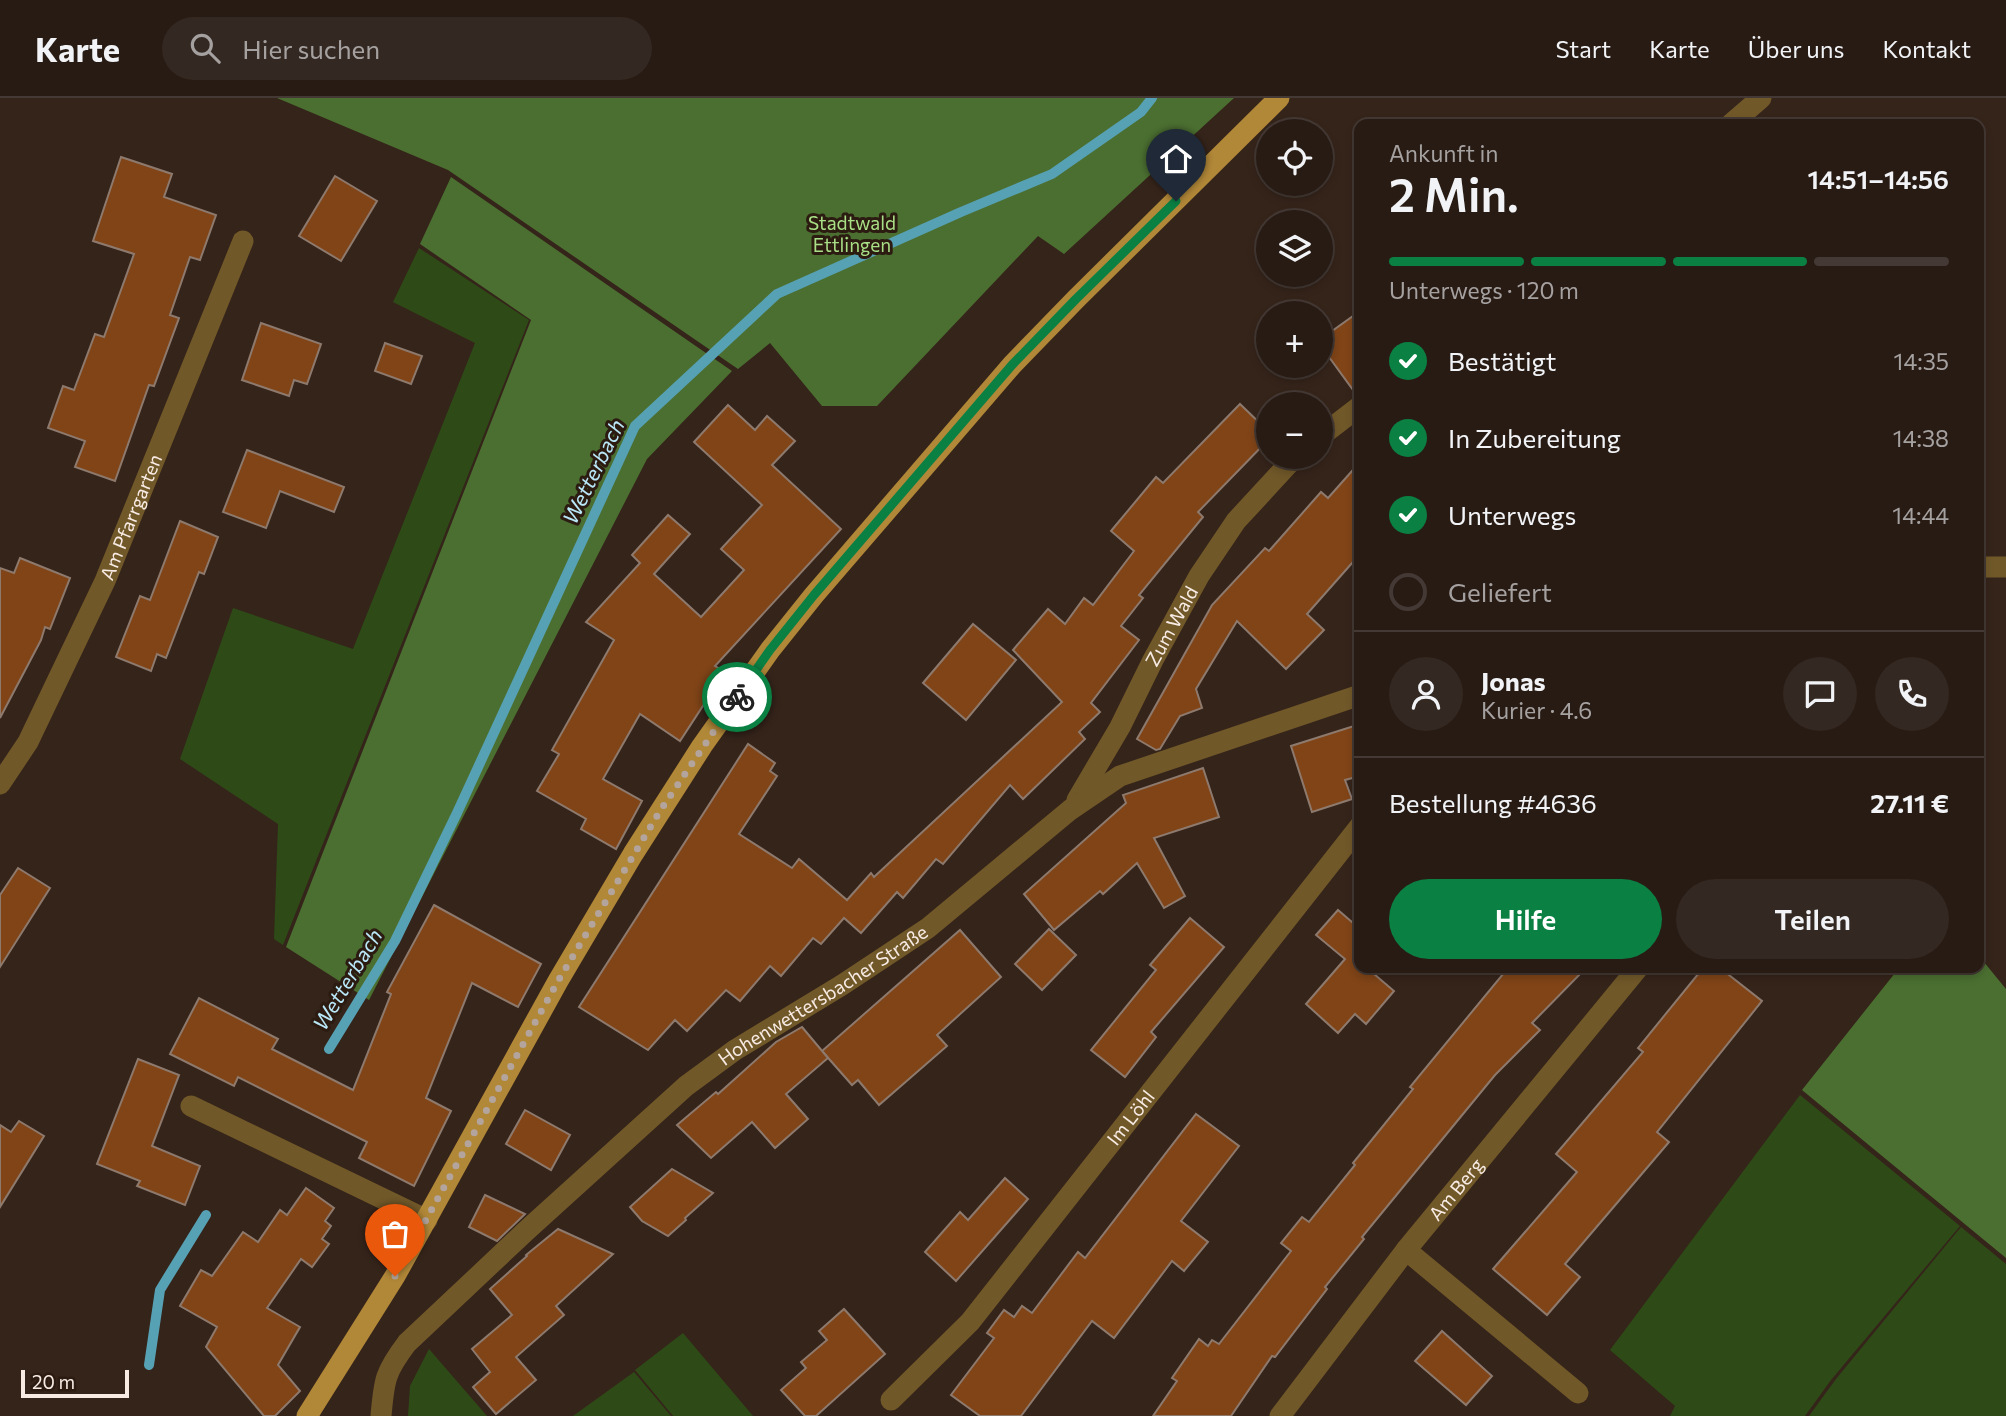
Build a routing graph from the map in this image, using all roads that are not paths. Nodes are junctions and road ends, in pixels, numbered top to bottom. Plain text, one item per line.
1 (1279, 98) edge
2 (1761, 98) edge
3 (1737, 119) edge
4 (243, 241) dead end
5 (1354, 411) edge
6 (1333, 427) edge
7 (1284, 469) edge
8 (1984, 567) edge
9 (2006, 567) edge
10 (1354, 697) edge
11 (0, 784) edge
12 (1070, 810) junction
13 (1354, 834) edge
14 (1634, 973) edge
15 (191, 1106) dead end
16 (427, 1220) junction
17 (1406, 1250) junction
18 (1578, 1393) dead end
19 (891, 1400) dead end
20 (307, 1416) edge
21 (381, 1416) edge
22 (1280, 1416) edge

1 - 16 main road
2 - 3 street
4 - 11 street, Am Pfarrgarten
5 - 6 street
7 - 12 street, Zum Wald
8 - 9 street
10 - 12 street, Hohenwettersbacher Straße
12 - 21 street, Hohenwettersbacher Straße
13 - 19 street, Im Löhl
14 - 17 street, Am Berg
15 - 16 street
16 - 20 main road
17 - 18 street
17 - 22 street, Am Berg

